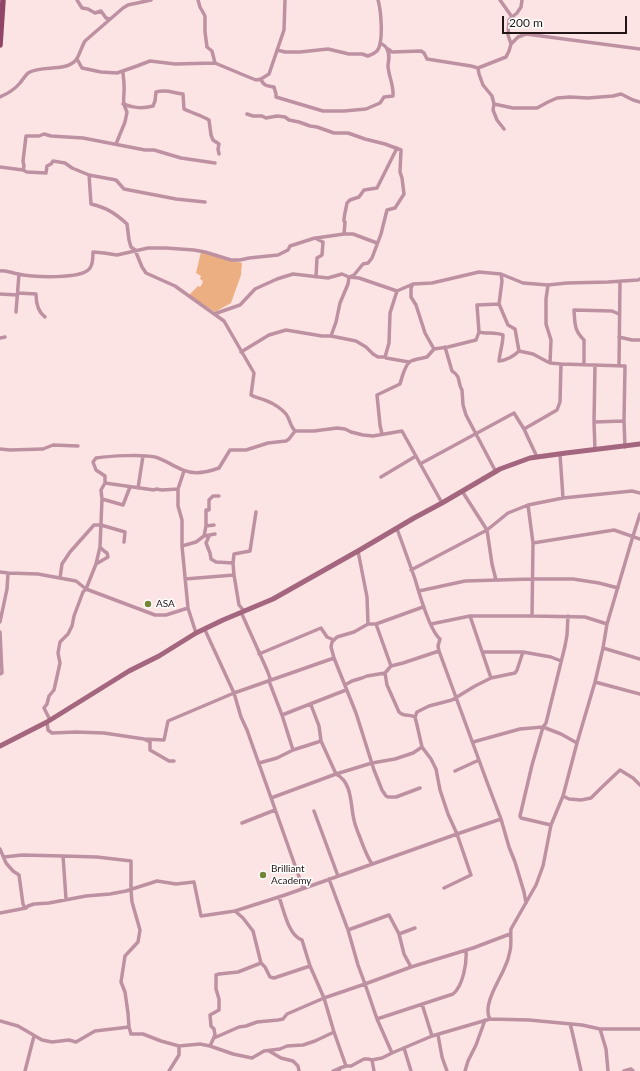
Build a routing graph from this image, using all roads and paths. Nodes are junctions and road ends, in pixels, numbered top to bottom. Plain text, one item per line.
1 (3, 0) edge
2 (77, 0) edge
3 (127, 0) edge
4 (150, 0) edge
5 (198, 0) edge
6 (285, 0) edge
7 (378, 0) edge
8 (500, 0) edge
9 (522, 0) edge
10 (128, 5) junction
11 (512, 17) junction
12 (110, 19) junction
13 (380, 43) junction
14 (511, 44) junction
15 (0, 45) edge
16 (388, 49) junction
17 (640, 49) edge
18 (277, 50) junction
19 (77, 59) junction
20 (215, 63) junction
21 (478, 68) junction
22 (123, 71) junction
23 (261, 79) junction
24 (0, 97) edge
25 (640, 102) edge
26 (123, 104) junction
27 (494, 104) junction
28 (247, 114) dead end
29 (504, 129) dead end
30 (116, 144) junction
31 (397, 148) junction
32 (219, 154) dead end
33 (215, 163) dead end
34 (0, 167) edge
35 (23, 170) junction
36 (89, 175) junction
37 (205, 202) dead end
38 (344, 234) junction
39 (315, 238) junction
40 (377, 243) junction
41 (135, 250) junction
42 (0, 271) edge
43 (19, 274) junction
44 (501, 274) junction
45 (349, 276) junction
46 (316, 277) junction
47 (640, 279) edge
48 (620, 282) junction
49 (413, 284) junction
50 (548, 285) junction
51 (397, 291) junction
52 (0, 294) edge
53 (17, 294) junction
54 (499, 304) junction
55 (16, 312) dead end
56 (214, 314) junction
57 (619, 314) junction
58 (45, 317) dead end
59 (479, 332) junction
60 (331, 336) junction
61 (5, 337) dead end
62 (619, 337) junction
63 (0, 338) edge
64 (640, 340) edge
65 (445, 347) junction
66 (434, 349) junction
67 (519, 351) junction
68 (241, 352) junction
69 (385, 357) junction
70 (409, 362) junction
71 (550, 362) junction
72 (561, 364) junction
73 (584, 365) junction
74 (595, 366) junction
75 (619, 366) junction
76 (624, 420) junction
77 (594, 422) junction
78 (524, 429) junction
79 (295, 431) junction
80 (382, 434) junction
81 (475, 434) junction
82 (640, 444) edge
83 (78, 446) dead end
84 (625, 446) junction
85 (0, 449) edge
86 (595, 450) junction
87 (560, 454) junction
88 (143, 456) junction
89 (416, 456) junction
90 (537, 457) junction
91 (420, 464) junction
92 (184, 471) junction
93 (496, 472) junction
94 (381, 477) dead end
95 (105, 483) junction
96 (130, 487) junction
97 (138, 488) junction
98 (178, 489) junction
99 (462, 491) junction
100 (640, 493) edge
101 (219, 496) dead end
102 (563, 498) junction
103 (102, 499) junction
104 (442, 503) junction
105 (528, 505) junction
106 (256, 512) dead end
107 (640, 514) edge
108 (101, 525) junction
109 (214, 525) dead end
110 (206, 526) junction
111 (396, 529) junction
112 (487, 530) junction
113 (215, 534) dead end
114 (207, 536) junction
115 (633, 536) junction
116 (640, 539) edge
117 (124, 542) dead end
118 (533, 543) junction
119 (182, 546) junction
120 (100, 547) junction
121 (358, 551) junction
122 (233, 563) junction
123 (96, 564) junction
124 (411, 570) junction
125 (0, 572) edge
126 (8, 573) junction
127 (234, 575) junction
128 (60, 578) junction
129 (185, 579) junction
130 (532, 579) junction
131 (496, 580) junction
132 (618, 588) junction
133 (86, 589) junction
134 (419, 591) junction
135 (424, 606) junction
136 (188, 608) junction
137 (243, 612) junction
138 (470, 616) junction
139 (532, 616) junction
140 (568, 616) junction
141 (0, 622) edge
142 (368, 624) junction
143 (376, 624) junction
144 (431, 624) junction
145 (608, 624) junction
146 (205, 630) junction
147 (0, 632) edge
148 (196, 633) junction
149 (334, 640) junction
150 (603, 648) junction
151 (439, 651) junction
152 (483, 652) junction
153 (523, 652) junction
154 (259, 654) junction
155 (334, 658) junction
156 (640, 659) edge
157 (561, 661) junction
158 (391, 666) junction
159 (386, 673) junction
160 (0, 674) edge
161 (491, 678) junction
162 (269, 681) junction
163 (595, 682) junction
164 (345, 684) junction
165 (346, 690) junction
166 (234, 693) junction
167 (640, 694) edge
168 (456, 698) junction
169 (311, 704) junction
170 (282, 715) junction
171 (415, 717) junction
172 (48, 721) junction
173 (543, 727) junction
174 (144, 739) junction
175 (321, 741) junction
176 (473, 742) junction
177 (577, 743) junction
178 (0, 746) edge
179 (422, 747) junction
180 (293, 750) junction
181 (479, 760) junction
182 (174, 761) dead end
183 (259, 763) junction
184 (372, 763) junction
185 (455, 771) dead end
186 (336, 774) junction
187 (640, 785) edge
188 (420, 788) dead end
189 (563, 796) junction
190 (271, 798) junction
191 (276, 810) junction
192 (314, 811) dead end
193 (501, 819) junction
194 (242, 823) dead end
195 (551, 825) junction
196 (457, 834) junction
197 (0, 849) edge
198 (63, 856) junction
199 (4, 857) junction
200 (372, 864) junction
201 (338, 876) junction
202 (329, 879) junction
203 (303, 888) junction
204 (444, 888) dead end
205 (130, 890) junction
206 (279, 897) junction
207 (66, 899) junction
208 (526, 903) junction
209 (25, 908) junction
210 (235, 911) junction
211 (0, 913) edge
212 (415, 928) dead end
213 (348, 930) junction
214 (398, 934) junction
215 (510, 934) junction
216 (466, 950) junction
217 (261, 963) junction
218 (310, 966) junction
219 (411, 967) junction
220 (365, 984) junction
221 (324, 998) junction
222 (422, 1004) junction
223 (377, 1019) junction
224 (490, 1019) junction
225 (485, 1020) junction
226 (0, 1022) edge
227 (570, 1024) junction
228 (129, 1027) junction
229 (600, 1029) junction
230 (640, 1029) edge
231 (334, 1032) junction
232 (438, 1035) junction
233 (34, 1036) junction
234 (432, 1036) junction
235 (214, 1038) junction
236 (179, 1046) junction
237 (210, 1046) junction
238 (404, 1048) junction
239 (269, 1051) junction
240 (392, 1053) junction
241 (372, 1060) junction
242 (346, 1066) junction
243 (339, 1070) edge
244 (25, 1071) edge
245 (169, 1071) edge
246 (298, 1071) edge
247 (333, 1071) edge
248 (374, 1071) edge
249 (411, 1071) edge
250 (447, 1071) edge
251 (465, 1071) edge
252 (581, 1071) edge
253 (608, 1071) edge
254 (611, 1071) edge
255 (624, 1071) edge
256 (634, 1071) edge

1 - 15 main road
2 - 12 street
3 - 10 street
4 - 10 street
5 - 20 street
6 - 18 street
7 - 13 street
8 - 11 street
9 - 11 street
10 - 12 street
11 - 14 street
12 - 19 street
13 - 16 street
13 - 18 street
14 - 17 street
14 - 21 street
16 - 21 street
16 - 23 street
18 - 23 street
19 - 22 street
19 - 24 street
20 - 22 street
20 - 23 street
21 - 27 street
22 - 26 street
25 - 27 street
26 - 30 street
26 - 32 street
27 - 29 street
28 - 31 street
30 - 33 street
30 - 35 street
31 - 38 street
31 - 40 street
34 - 35 street
35 - 36 street
36 - 37 street
36 - 41 street
38 - 39 street
38 - 40 street
39 - 41 street
39 - 46 street
40 - 45 street
41 - 43 street
41 - 56 street
42 - 43 street
43 - 53 street
44 - 49 street
44 - 50 street
44 - 54 street
45 - 46 street
45 - 51 street
45 - 60 street
46 - 56 street
47 - 48 street
48 - 50 street
48 - 57 street
49 - 51 street
49 - 66 street
50 - 71 street
51 - 69 street
52 - 53 street
53 - 55 street
53 - 58 street
54 - 59 street
54 - 67 street
56 - 68 street
57 - 62 street
57 - 73 street
59 - 65 street
59 - 67 street
60 - 68 street
60 - 69 street
61 - 63 street
62 - 64 street
62 - 75 street
65 - 66 street
65 - 81 street
66 - 70 street
67 - 71 street
68 - 79 street
69 - 70 street
70 - 80 street
71 - 72 street
72 - 73 street
72 - 78 street
73 - 74 street
74 - 75 street
74 - 77 street
75 - 76 street
76 - 77 street
76 - 84 street
77 - 86 street
78 - 81 street
78 - 90 street
79 - 80 street
79 - 92 street
80 - 89 street
81 - 91 street
81 - 93 street
82 - 84 street
83 - 85 street
84 - 86 street
86 - 87 street
87 - 90 street
87 - 102 street
88 - 92 street
88 - 95 street
88 - 97 street
89 - 91 street
89 - 94 street
90 - 93 street
91 - 104 street
92 - 98 street
93 - 99 street
95 - 96 street
95 - 103 street
96 - 97 street
96 - 103 street
97 - 98 street
98 - 119 street
99 - 104 street
99 - 112 street
100 - 102 street
101 - 110 street
102 - 105 street
103 - 108 street
104 - 111 street
105 - 112 street
105 - 118 street
106 - 122 street
107 - 115 street
108 - 117 street
108 - 120 street
108 - 128 street
109 - 110 street
110 - 114 street
111 - 121 street
111 - 124 street
112 - 124 street
112 - 131 street
113 - 114 street
114 - 119 street
114 - 122 street
115 - 116 street
115 - 118 street
115 - 132 street
118 - 130 street
119 - 129 street
120 - 123 street
120 - 123 street
121 - 137 street
121 - 142 street
122 - 127 street
123 - 133 street
124 - 134 street
125 - 126 street
126 - 128 street
126 - 141 street
127 - 129 street
127 - 137 street
128 - 133 street
129 - 136 street
130 - 131 street
130 - 132 street
130 - 139 street
131 - 134 street
132 - 145 street
133 - 136 street
133 - 172 street
134 - 135 street
135 - 143 street
135 - 144 street
136 - 148 street
137 - 146 street
137 - 154 street
138 - 139 street
138 - 144 street
138 - 152 street
139 - 140 street
140 - 145 street
140 - 157 street
142 - 143 street
142 - 149 street
143 - 158 street
144 - 151 street
145 - 150 street
146 - 148 street
146 - 166 street
147 - 160 street
148 - 172 street
149 - 154 street
149 - 155 street
150 - 156 street
150 - 163 street
151 - 158 street
151 - 168 street
152 - 153 street
152 - 161 street
153 - 157 street
153 - 161 street
154 - 162 street
155 - 162 street
155 - 164 street
157 - 173 street
158 - 159 street
159 - 164 street
159 - 171 street
161 - 168 street
162 - 166 street
162 - 170 street
163 - 167 street
163 - 177 street
164 - 165 street
165 - 169 street
165 - 184 street
166 - 174 street
166 - 183 street
168 - 171 street
168 - 176 street
169 - 170 street
169 - 175 street
170 - 180 street
171 - 179 street
172 - 174 street
172 - 178 street
173 - 176 street
173 - 177 street
173 - 195 street
174 - 182 street
175 - 180 street
175 - 186 street
176 - 181 street
177 - 189 street
179 - 184 street
179 - 196 street
180 - 183 street
181 - 185 street
181 - 193 street
183 - 190 street
184 - 186 street
184 - 188 street
186 - 190 street
186 - 200 street
187 - 189 street
189 - 195 street
190 - 191 street
191 - 194 street
191 - 203 street
192 - 201 street
193 - 196 street
193 - 208 street
195 - 208 street
196 - 200 street
196 - 204 street
197 - 199 street
198 - 199 street
198 - 205 street
198 - 207 street
199 - 209 street
200 - 201 street
201 - 202 street
202 - 203 street
202 - 213 street
203 - 206 street
205 - 207 street
205 - 210 street
205 - 228 street
206 - 210 street
206 - 218 street
207 - 209 street
208 - 215 street
209 - 211 street
210 - 217 street
212 - 214 street
213 - 214 street
213 - 220 street
214 - 219 street
215 - 216 street
215 - 224 street
216 - 219 street
216 - 222 street
217 - 218 street
217 - 235 street
218 - 221 street
219 - 220 street
220 - 221 street
220 - 223 street
221 - 231 street
221 - 235 street
222 - 223 street
222 - 234 street
223 - 240 street
224 - 225 street
224 - 227 street
225 - 232 street
225 - 251 street
226 - 233 street
227 - 229 street
227 - 252 street
228 - 233 street
228 - 236 street
229 - 230 street
229 - 253 street
231 - 239 street
231 - 242 street
232 - 234 street
232 - 250 street
233 - 244 street
234 - 238 street
235 - 237 street
236 - 237 street
236 - 245 street
237 - 239 street
238 - 240 street
238 - 249 street
239 - 246 street
240 - 241 street
241 - 242 street
241 - 248 street
242 - 243 street
243 - 247 street
253 - 254 street
255 - 256 street

